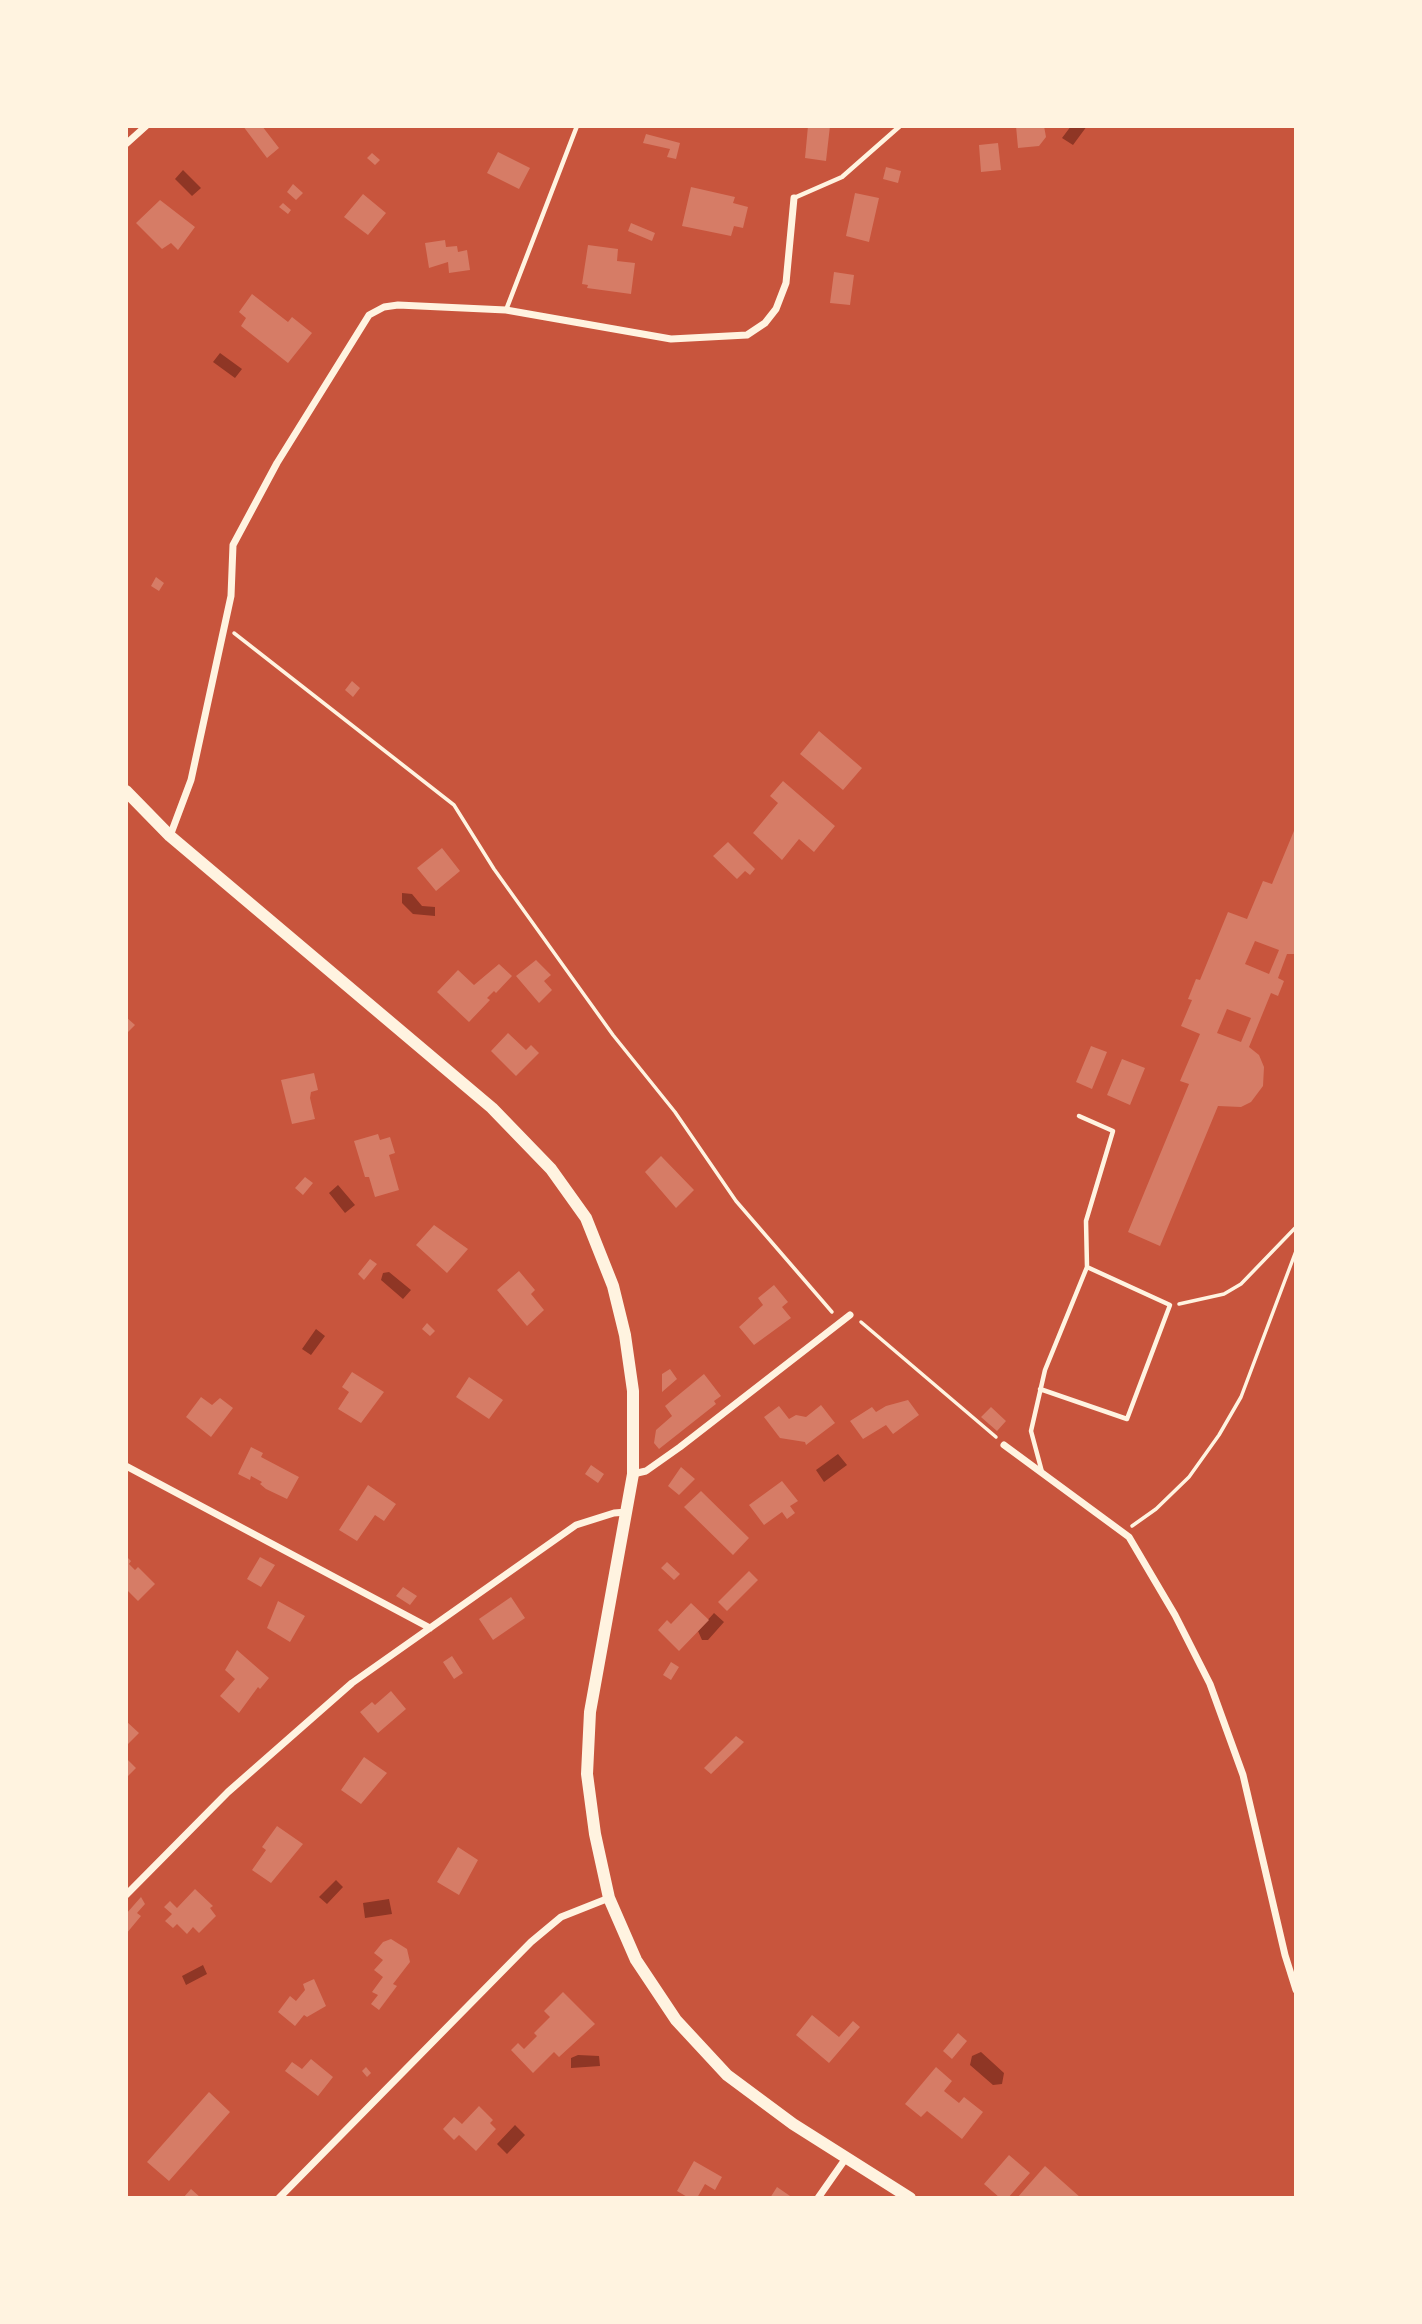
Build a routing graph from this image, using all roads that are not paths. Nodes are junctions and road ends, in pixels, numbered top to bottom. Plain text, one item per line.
1 (146, 126) edge
2 (577, 126) edge
3 (901, 126) edge
4 (126, 144) edge
5 (794, 198) joint
6 (506, 310) junction
7 (126, 791) edge
8 (170, 836) junction
9 (1079, 1116) dead end
10 (1087, 1267) junction
11 (850, 1315) road end
12 (1040, 1390) junction
13 (1004, 1445) road end
14 (126, 1466) edge
15 (1042, 1473) junction
16 (632, 1474) junction
17 (627, 1512) junction
18 (430, 1628) junction
19 (126, 1895) edge
20 (609, 1898) junction
21 (1296, 1990) edge
22 (846, 2158) junction
23 (279, 2198) edge
24 (818, 2198) edge
25 (910, 2198) edge

1 - 4 street
2 - 6 lane
3 - 5 lane
5 - 6 street
6 - 8 street
7 - 8 main road
8 - 16 main road
9 - 10 lane
10 - 12 lane
10 - 12 lane
11 - 16 street
12 - 15 lane
13 - 15 street
14 - 18 street
15 - 21 street
16 - 17 main road
17 - 18 street
17 - 20 main road
18 - 19 street
20 - 22 main road
20 - 23 street
22 - 24 street
22 - 25 main road

